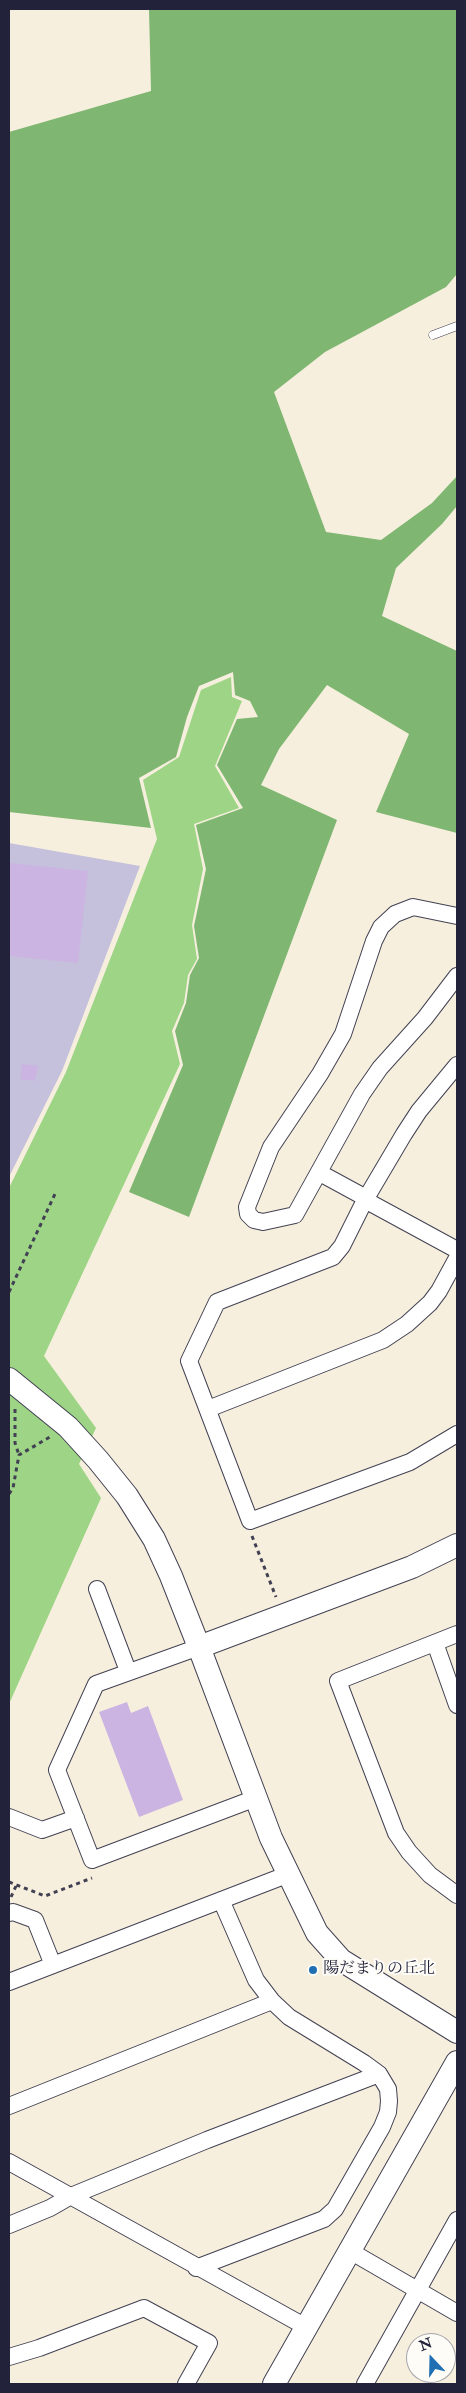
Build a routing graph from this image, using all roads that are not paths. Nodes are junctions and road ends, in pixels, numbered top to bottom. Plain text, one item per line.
1 (457, 326) edge
2 (433, 335) dead end
3 (457, 916) edge
4 (456, 982) edge
5 (457, 1065) edge
6 (320, 1173) junction
7 (366, 1199) junction
8 (457, 1250) edge
9 (457, 1258) edge
10 (9, 1379) edge
11 (208, 1409) junction
12 (457, 1434) edge
13 (457, 1545) edge
14 (98, 1589) dead end
15 (457, 1634) edge
16 (435, 1644) junction
17 (199, 1647) junction
18 (128, 1671) junction
19 (457, 1705) edge
20 (256, 1798) junction
21 (9, 1816) edge
22 (76, 1818) junction
23 (289, 1874) junction
24 (457, 1895) edge
25 (221, 1900) junction
26 (9, 1913) edge
27 (53, 1965) junction
28 (9, 1982) edge
29 (272, 2001) junction
30 (457, 2032) edge
31 (457, 2062) edge
32 (379, 2074) junction
33 (9, 2106) edge
34 (9, 2162) edge
35 (70, 2196) junction
36 (457, 2220) edge
37 (9, 2225) edge
38 (350, 2251) junction
39 (196, 2268) junction
40 (418, 2290) junction
41 (457, 2313) edge
42 (306, 2326) junction
43 (9, 2357) edge
44 (186, 2384) edge
45 (274, 2384) edge
46 (365, 2384) edge

1 - 2 lane
3 - 6 street
4 - 6 street
5 - 7 street
6 - 7 street
7 - 8 street
7 - 11 street
9 - 11 street
10 - 17 street
11 - 12 street
13 - 17 street
14 - 18 street
15 - 16 street
16 - 19 street
16 - 24 street
17 - 18 street
17 - 20 street
18 - 22 street
20 - 22 street
20 - 23 street
21 - 22 street
23 - 25 street
23 - 30 street
25 - 27 street
25 - 29 street
26 - 27 street
27 - 28 street
29 - 32 street
29 - 33 street
31 - 38 street
32 - 35 street
32 - 39 street
34 - 35 street
35 - 37 street
35 - 39 street
36 - 40 street
38 - 40 street
38 - 42 street
39 - 42 street
40 - 41 street
40 - 46 street
42 - 45 street
43 - 44 street

